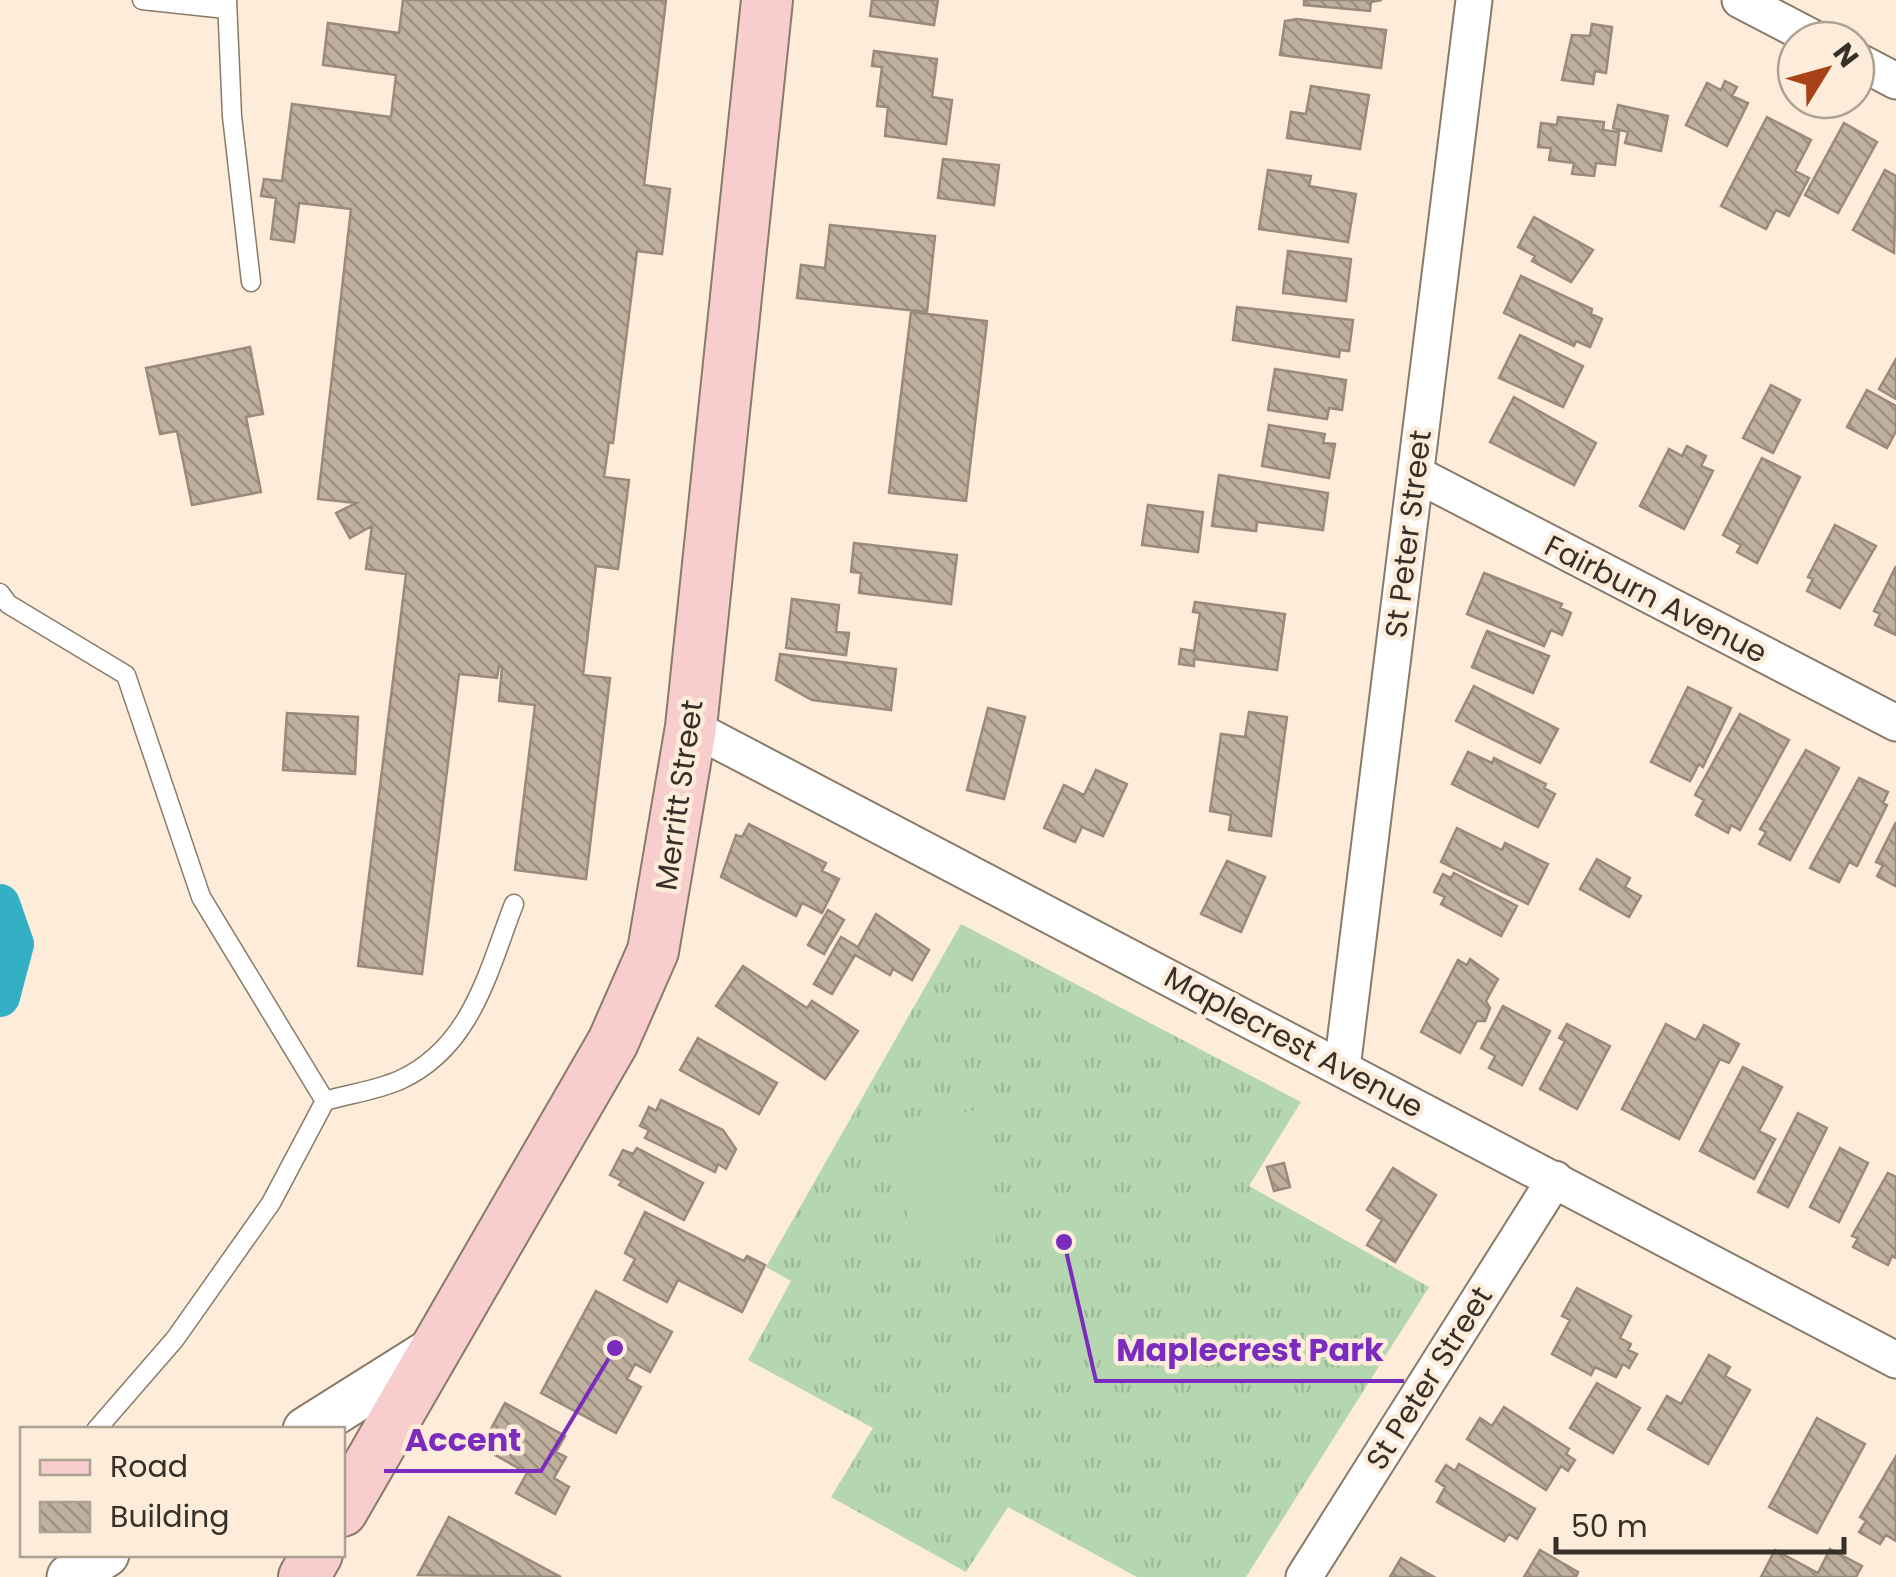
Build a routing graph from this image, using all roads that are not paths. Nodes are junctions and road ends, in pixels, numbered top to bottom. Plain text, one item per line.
1 (142, 0) edge
2 (766, 0) edge
3 (1474, 0) edge
4 (1740, 0) edge
5 (226, 4) edge
6 (1778, 20) edge
7 (251, 282) dead end
8 (1416, 474) junction
9 (0, 593) edge
10 (1896, 723) edge
11 (691, 727) junction
12 (514, 904) dead end
13 (1342, 1068) junction
14 (326, 1101) junction
15 (1555, 1179) junction
16 (438, 1347) junction
17 (1896, 1360) edge
18 (99, 1427) edge
19 (311, 1427) edge
20 (345, 1506) edge
21 (1304, 1577) edge

1 - 5 lane
2 - 11 main road, Merritt Street
3 - 8 street, St Peter Street
4 - 6 street
5 - 7 lane
8 - 10 street, Fairburn Avenue
8 - 13 street, St Peter Street
9 - 14 lane
11 - 13 street, Maplecrest Avenue
11 - 16 main road, Merritt Street
12 - 14 lane
13 - 15 street, Maplecrest Avenue
14 - 18 lane
15 - 17 street, Maplecrest Avenue
15 - 21 street, St Peter Street
16 - 19 street
16 - 20 main road, Merritt Street

